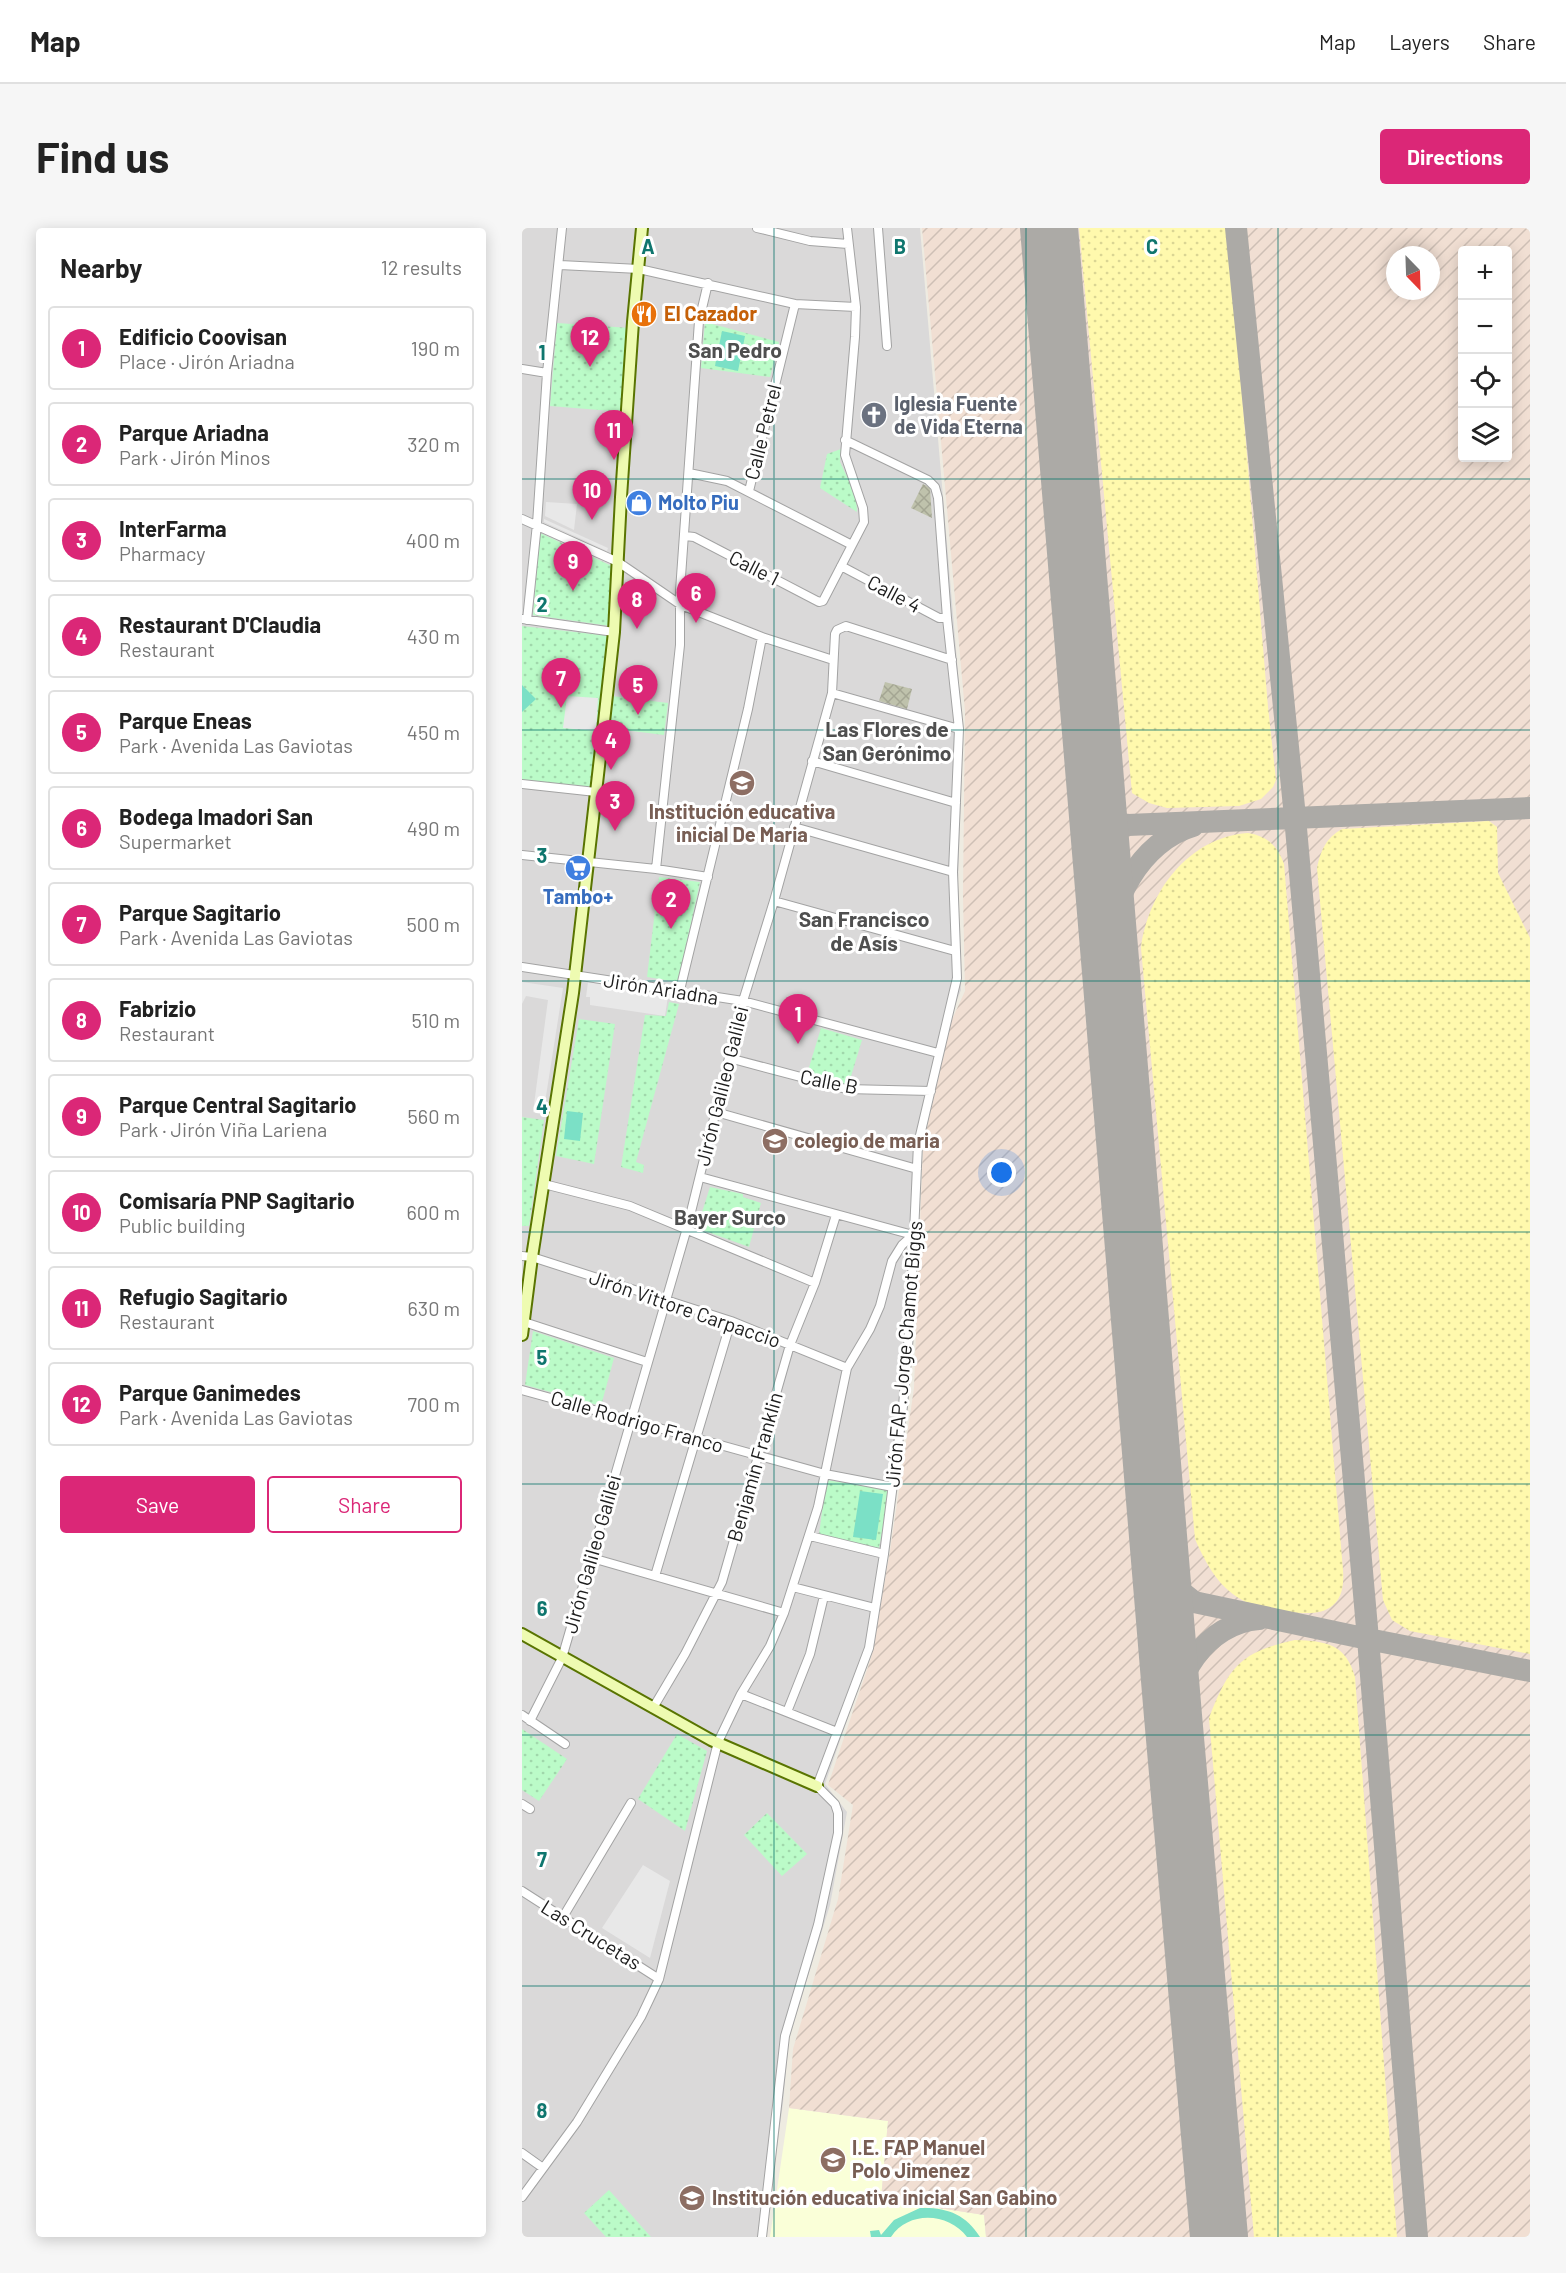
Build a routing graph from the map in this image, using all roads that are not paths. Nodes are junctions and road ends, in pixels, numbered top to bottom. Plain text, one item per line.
1 (562, 228) edge
2 (642, 228) edge
3 (757, 228) edge
4 (847, 228) edge
5 (878, 228) edge
6 (848, 244) junction
7 (560, 265) junction
8 (639, 269) junction
9 (708, 283) junction
10 (795, 304) junction
11 (856, 307) junction
12 (887, 346) dead end
13 (522, 369) edge
14 (547, 373) junction
15 (845, 440) junction
16 (689, 473) junction
17 (749, 491) junction
18 (522, 519) edge
19 (537, 524) junction
20 (685, 536) junction
21 (852, 545) junction
22 (618, 562) junction
23 (841, 566) junction
24 (681, 605) junction
25 (947, 618) junction
26 (525, 619) edge
27 (614, 632) junction
28 (762, 637) junction
29 (833, 660) junction
30 (952, 660) junction
31 (832, 693) junction
32 (959, 729) junction
33 (812, 761) junction
34 (522, 784) edge
35 (596, 792) junction
36 (956, 802) junction
37 (794, 827) junction
38 (522, 855) edge
39 (588, 862) junction
40 (656, 869) junction
41 (954, 872) junction
42 (708, 877) junction
43 (774, 901) junction
44 (955, 951) junction
45 (522, 967) edge
46 (575, 976) junction
47 (680, 990) junction
48 (743, 1001) junction
49 (938, 1053) junction
50 (729, 1058) junction
51 (932, 1091) junction
52 (716, 1112) junction
53 (917, 1169) junction
54 (700, 1177) junction
55 (544, 1184) junction
56 (837, 1215) junction
57 (687, 1228) junction
58 (913, 1235) junction
59 (527, 1256) edge
60 (815, 1283) junction
61 (666, 1301) junction
62 (731, 1321) junction
63 (524, 1322) junction
64 (522, 1335) edge
65 (790, 1345) junction
66 (647, 1362) junction
67 (847, 1368) junction
68 (522, 1390) edge
69 (630, 1420) junction
70 (695, 1438) junction
71 (759, 1456) junction
72 (825, 1474) junction
73 (893, 1487) junction
74 (810, 1536) junction
75 (884, 1554) junction
76 (592, 1558) junction
77 (655, 1576) junction
78 (793, 1587) junction
79 (716, 1592) junction
80 (824, 1596) junction
81 (875, 1608) junction
82 (784, 1613) junction
83 (522, 1634) edge
84 (562, 1658) junction
85 (741, 1694) junction
86 (653, 1708) junction
87 (787, 1712) junction
88 (522, 1715) edge
89 (530, 1721) junction
90 (837, 1732) junction
91 (718, 1742) junction
92 (564, 1744) dead end
93 (818, 1786) junction
94 (631, 1803) dead end
95 (522, 1804) edge
96 (530, 1809) dead end
97 (522, 1891) edge
98 (563, 1917) junction
99 (659, 1979) junction
100 (522, 2152) edge
101 (543, 2168) junction
102 (522, 2197) edge
103 (762, 2237) edge

1 - 7 street
2 - 8 street
3 - 6 street
4 - 6 street
5 - 12 street
6 - 11 street
7 - 8 street
7 - 14 street
8 - 9 street
8 - 22 street
9 - 10 street
9 - 16 street
10 - 11 street
10 - 17 street, Calle Petrel
11 - 15 street
13 - 14 street
14 - 19 street
15 - 21 street
15 - 25 street, Jirón FAP. Jorge Chamot Biggs
16 - 17 street
16 - 20 street
17 - 21 street
18 - 19 street
19 - 22 street
19 - 26 street
20 - 23 street, Calle 1
20 - 24 street
21 - 23 street
22 - 24 street
22 - 27 street
23 - 25 street, Calle 4
24 - 28 street
24 - 40 street
25 - 30 street, Jirón FAP. Jorge Chamot Biggs
26 - 27 street
27 - 35 street
28 - 29 street
28 - 42 street
29 - 30 street, Jirón Galileo Galilei
29 - 31 street, Jirón Galileo Galilei
30 - 32 street, Jirón FAP. Jorge Chamot Biggs
31 - 32 street
31 - 33 street, Jirón Galileo Galilei
32 - 36 street, Jirón FAP. Jorge Chamot Biggs
33 - 36 street
33 - 37 street, Jirón Galileo Galilei
34 - 35 street
35 - 39 street
36 - 41 street, Jirón FAP. Jorge Chamot Biggs
37 - 41 street
37 - 43 street, Jirón Galileo Galilei
38 - 39 street
39 - 40 street
39 - 46 street
40 - 42 street
41 - 44 street, Jirón FAP. Jorge Chamot Biggs
42 - 47 street
43 - 44 street
43 - 48 street, Jirón Galileo Galilei
44 - 49 street, Jirón FAP. Jorge Chamot Biggs
45 - 46 street, Jirón Ariadna
46 - 47 street, Jirón Ariadna
46 - 55 street
47 - 48 street, Jirón Ariadna
48 - 49 street, Jirón Ariadna
48 - 50 street, Jirón Galileo Galilei
49 - 51 street, Jirón FAP. Jorge Chamot Biggs
50 - 51 street, Calle B
50 - 52 street, Jirón Galileo Galilei
51 - 53 street, Jirón FAP. Jorge Chamot Biggs
52 - 53 street
52 - 54 street, Jirón Galileo Galilei
53 - 58 street, Jirón FAP. Jorge Chamot Biggs
54 - 56 street
54 - 57 street, Jirón Galileo Galilei
55 - 57 street
55 - 59 street
56 - 58 street
56 - 60 street, Benjamín Franklin
57 - 60 street
57 - 61 street, Jirón Galileo Galilei
58 - 67 street
58 - 73 street, Jirón FAP. Jorge Chamot Biggs
59 - 61 street, Jirón Vittore Carpaccio
59 - 63 street
60 - 65 street, Benjamín Franklin
61 - 62 street, Jirón Vittore Carpaccio
61 - 66 street, Jirón Galileo Galilei
62 - 65 street, Jirón Vittore Carpaccio
62 - 70 street
63 - 64 street
63 - 66 street
65 - 67 street, Jirón Vittore Carpaccio
65 - 71 street, Benjamín Franklin
66 - 69 street, Jirón Galileo Galilei
67 - 72 street
68 - 69 street, Calle Rodrigo Franco
69 - 70 street, Calle Rodrigo Franco
69 - 76 street, Jirón Galileo Galilei
70 - 71 street, Calle Rodrigo Franco
70 - 77 street
71 - 72 street, Calle Rodrigo Franco
71 - 79 street, Benjamín Franklin
72 - 73 street, Calle Rodrigo Franco
72 - 74 street
73 - 75 street, Jirón FAP. Jorge Chamot Biggs
74 - 75 street
74 - 78 street
75 - 81 street, Jirón FAP. Jorge Chamot Biggs
76 - 77 street
76 - 84 street, Jirón Galileo Galilei
77 - 79 street
78 - 80 street
78 - 82 street
79 - 82 street
79 - 86 street, Benjamín Franklin
80 - 81 street
80 - 87 street
81 - 90 street, Jirón FAP. Jorge Chamot Biggs
82 - 85 street
83 - 84 street
84 - 86 street
84 - 89 street, Jirón Galileo Galilei
85 - 87 street
85 - 91 street
86 - 91 street
87 - 90 street
88 - 89 street
89 - 92 street
90 - 93 street, Jirón FAP. Jorge Chamot Biggs
91 - 93 street
91 - 99 street
93 - 103 street
94 - 98 street
95 - 96 street
97 - 98 street, Las Crucetas
98 - 99 street, Las Crucetas
99 - 101 street
100 - 101 street
101 - 102 street

